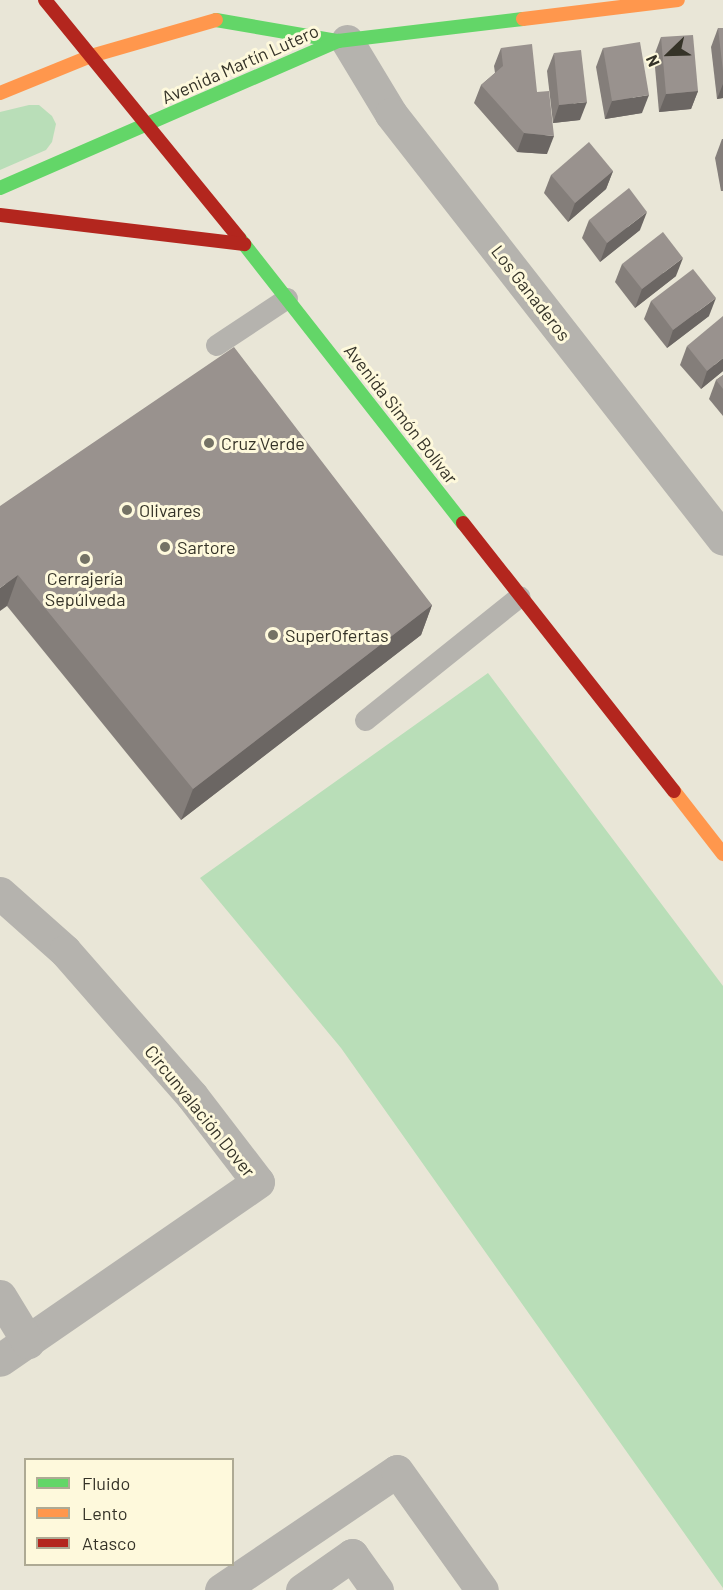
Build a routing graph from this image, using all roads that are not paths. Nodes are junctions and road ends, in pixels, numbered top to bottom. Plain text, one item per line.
1 (45, 0) edge
2 (678, 0) edge
3 (342, 41) junction
4 (91, 56) junction
5 (0, 93) edge
6 (144, 126) junction
7 (0, 188) edge
8 (0, 215) edge
9 (244, 244) junction
10 (287, 298) junction
11 (216, 345) dead end
12 (723, 539) edge
13 (520, 596) junction
14 (365, 720) dead end
15 (723, 854) edge
16 (0, 893) edge
17 (0, 1296) edge
18 (28, 1342) junction
19 (0, 1360) edge
20 (327, 1516) junction
21 (352, 1555) junction
22 (221, 1590) edge
23 (302, 1590) edge
24 (377, 1590) edge
25 (482, 1590) edge

1 - 4 main road, Avenida Simón Bolívar
2 - 3 main road
3 - 4 main road, Avenida Martín Lutero
3 - 6 main road, Avenida Martín Lutero
3 - 12 street, Los Ganaderos
4 - 5 main road, Avenida Martín Lutero
4 - 6 main road, Avenida Simón Bolívar
6 - 7 main road, Avenida Martín Lutero
6 - 9 main road, Avenida Simón Bolívar
8 - 9 main road
9 - 10 main road, Avenida Simón Bolívar
10 - 11 lane
10 - 13 main road, Avenida Simón Bolívar
13 - 14 lane
13 - 15 main road, Avenida Simón Bolívar
16 - 18 street, Circunvalación Dover
17 - 18 street
18 - 19 street, Circunvalación Dover
20 - 21 street
20 - 22 street
20 - 25 street
21 - 23 street
21 - 24 street

